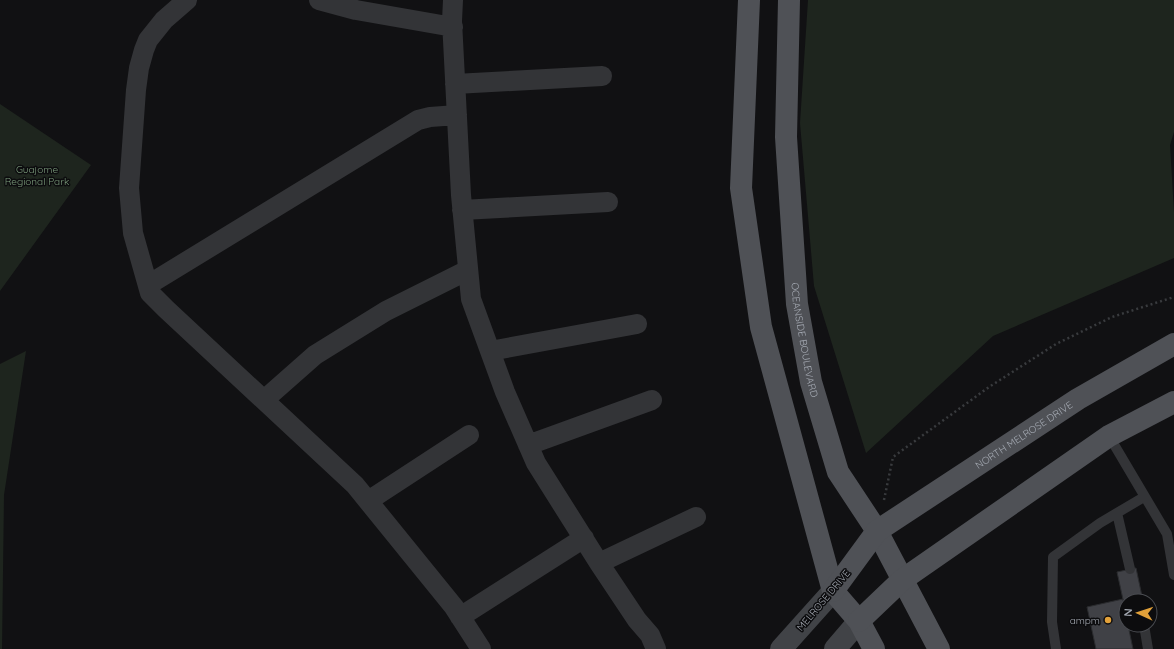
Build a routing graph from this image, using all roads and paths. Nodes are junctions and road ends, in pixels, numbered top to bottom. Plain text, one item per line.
1 (187, 0) edge
2 (319, 0) edge
3 (453, 0) edge
4 (749, 0) edge
5 (789, 0) edge
6 (453, 27) junction
7 (602, 76) dead end
8 (456, 84) junction
9 (457, 115) junction
10 (608, 202) dead end
11 (462, 210) junction
12 (468, 270) junction
13 (148, 286) junction
14 (1174, 297) edge
15 (637, 324) dead end
16 (1174, 344) edge
17 (490, 351) junction
18 (264, 400) junction
19 (652, 400) dead end
20 (1174, 402) edge
21 (469, 436) dead end
22 (1109, 436) junction
23 (528, 445) junction
24 (1144, 497) junction
25 (368, 501) junction
26 (1117, 513) junction
27 (696, 517) dead end
28 (877, 531) junction
29 (584, 538) junction
30 (599, 563) junction
31 (1130, 569) dead end
32 (1174, 575) edge
33 (902, 580) junction
34 (833, 591) junction
35 (460, 617) junction
36 (859, 621) junction
37 (1145, 633) edge
38 (481, 649) edge
39 (656, 649) edge
40 (780, 649) edge
41 (835, 649) edge
42 (874, 649) edge
43 (939, 649) edge
44 (1056, 649) edge
45 (1148, 649) edge

1 - 13 street
2 - 6 street
3 - 6 street
4 - 34 main road
5 - 28 main road, OCEANSIDE BOULEVARD
6 - 8 street
7 - 8 street
8 - 9 street
9 - 11 street
9 - 13 street
10 - 11 street
11 - 12 street
12 - 17 street
12 - 18 street
13 - 18 street
14 - 28 path
15 - 17 street
16 - 28 main road, NORTH MELROSE DRIVE
17 - 23 street
18 - 25 street
19 - 23 street
20 - 22 main road
21 - 25 street
22 - 24 lane
22 - 33 main road
23 - 29 street
24 - 26 lane
24 - 32 lane
25 - 35 street
26 - 31 lane
26 - 44 lane
27 - 30 street
28 - 33 main road, OCEANSIDE BOULEVARD
28 - 34 main road, MELROSE DRIVE
29 - 30 street
29 - 35 street
30 - 39 street
33 - 36 main road
33 - 43 main road, OCEANSIDE BOULEVARD
34 - 36 main road
34 - 40 main road, MELROSE DRIVE
35 - 38 street
36 - 41 main road
36 - 42 main road
37 - 45 lane

